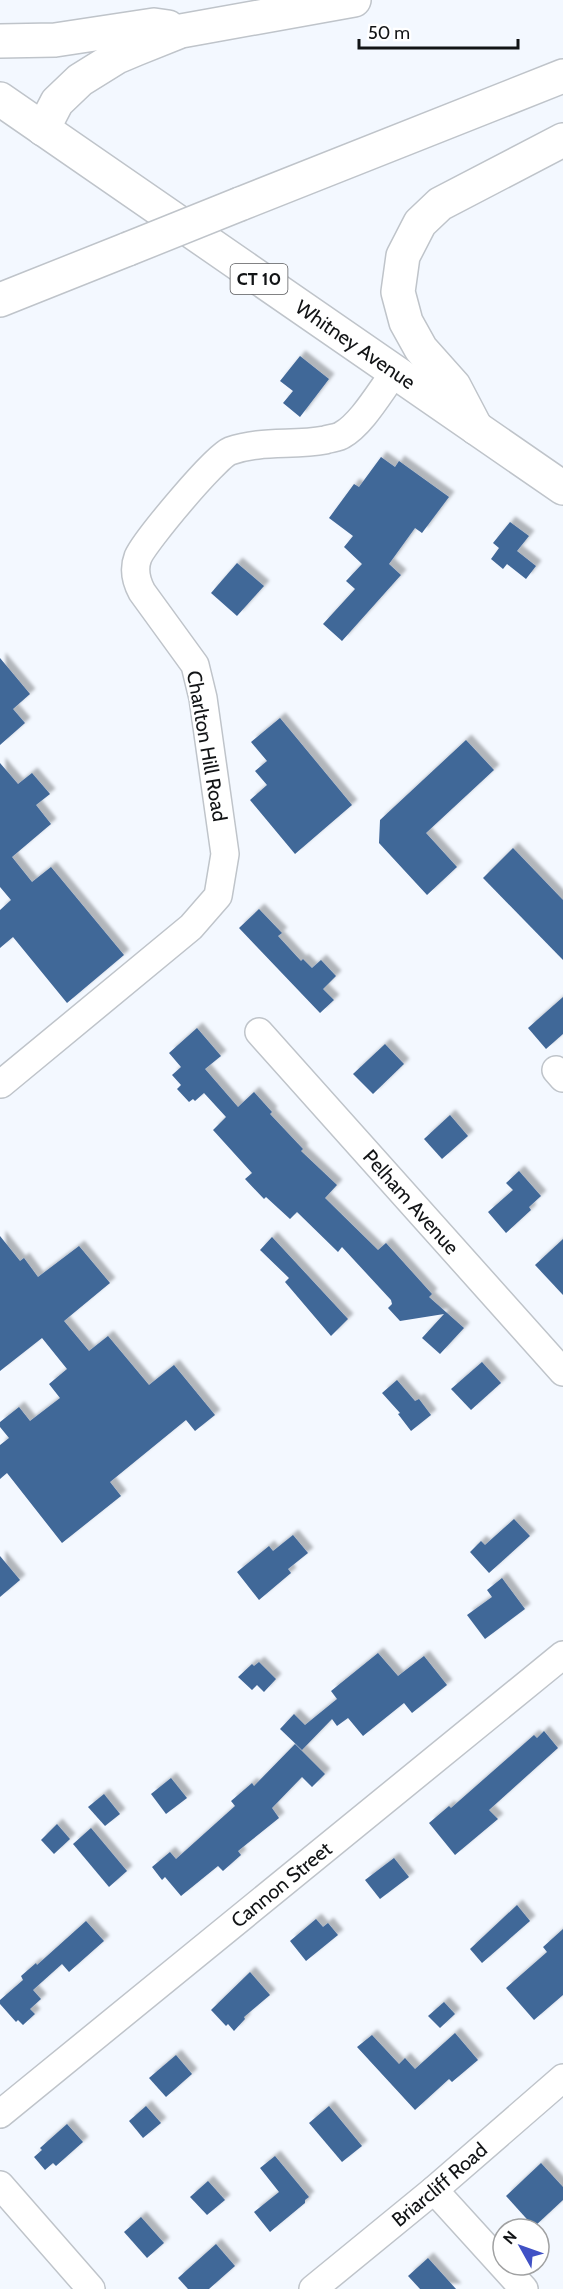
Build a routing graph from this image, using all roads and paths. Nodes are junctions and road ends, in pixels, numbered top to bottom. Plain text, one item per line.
1 (354, 0) edge
2 (181, 31) junction
3 (0, 40) edge
4 (563, 76) edge
5 (0, 99) edge
6 (43, 129) junction
7 (563, 140) edge
8 (0, 300) edge
9 (395, 372) junction
10 (476, 428) junction
11 (563, 488) edge
12 (259, 1032) dead end
13 (1, 1084) edge
14 (563, 1372) edge
15 (563, 1654) edge
16 (563, 2078) edge
17 (0, 2114) edge
18 (0, 2185) edge
19 (434, 2190) junction
20 (91, 2289) edge
21 (313, 2289) edge
22 (524, 2289) edge

1 - 2 main road
2 - 3 main road
2 - 6 main road
4 - 8 main road, bridge
5 - 6 main road, Whitney Avenue / CT 10
6 - 9 main road, Whitney Avenue / CT 10
7 - 10 main road
9 - 10 main road, Whitney Avenue / CT 10
9 - 13 street, Charlton Hill Road
10 - 11 main road, Whitney Avenue / CT 10
12 - 14 street, Pelham Avenue
15 - 17 street, Cannon Street
16 - 19 street, Briarcliff Road
18 - 20 street
19 - 21 street, Briarcliff Road
19 - 22 street

